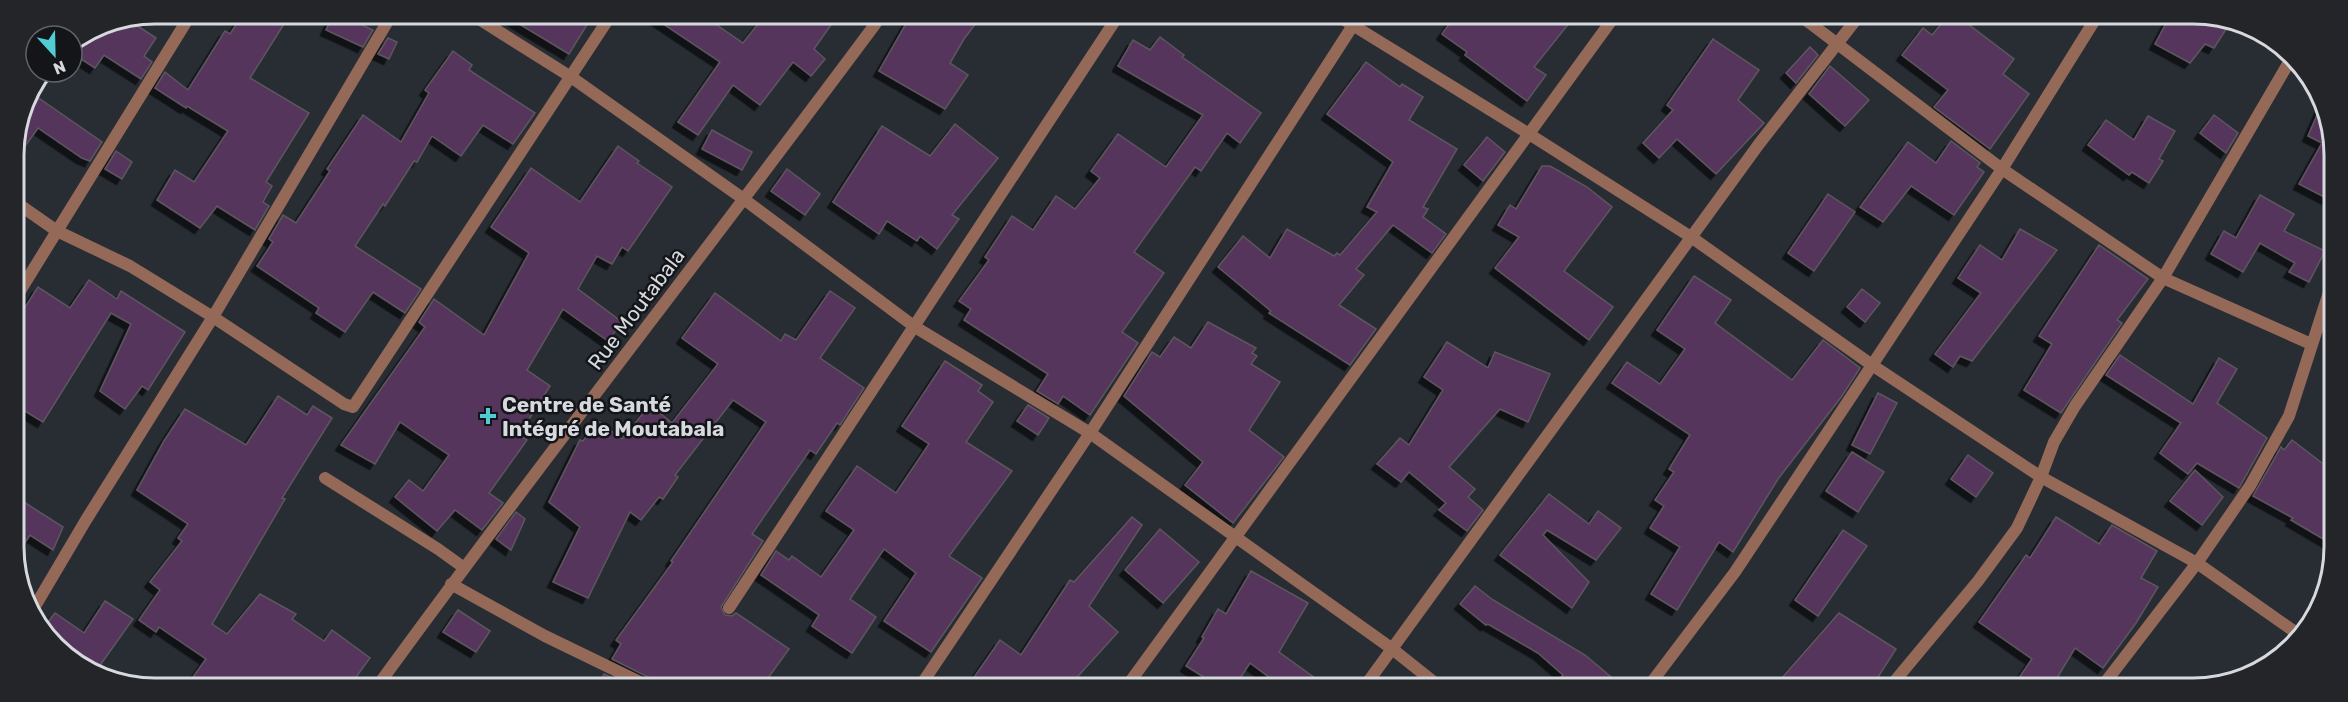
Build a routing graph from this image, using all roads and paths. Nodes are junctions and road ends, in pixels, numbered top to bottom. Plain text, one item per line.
1 (185, 24) edge
2 (386, 24) edge
3 (487, 24) edge
4 (605, 24) edge
5 (875, 24) edge
6 (1113, 24) edge
7 (1353, 24) edge
8 (1362, 24) edge
9 (1609, 24) edge
10 (1811, 24) edge
11 (1852, 24) edge
12 (2092, 24) edge
13 (1836, 44) junction
14 (2288, 65) edge
15 (571, 77) junction
16 (1529, 134) junction
17 (2002, 169) junction
18 (745, 200) junction
19 (24, 208) edge
20 (57, 231) junction
21 (1691, 237) junction
22 (2163, 278) junction
23 (24, 284) edge
24 (2324, 306) edge
25 (213, 317) junction
26 (915, 327) junction
27 (2311, 344) junction
28 (1872, 365) junction
29 (1090, 433) junction
30 (2041, 477) junction
31 (325, 478) dead end
32 (1236, 537) junction
33 (2197, 563) junction
34 (463, 567) junction
35 (451, 584) junction
36 (37, 604) edge
37 (729, 608) dead end
38 (2294, 631) edge
39 (1391, 648) junction
40 (383, 678) edge
41 (632, 678) edge
42 (926, 678) edge
43 (1133, 678) edge
44 (1370, 678) edge
45 (1429, 678) edge
46 (1655, 678) edge
47 (1897, 678) edge
48 (2109, 678) edge

1 - 20 street
2 - 25 street
3 - 15 street
4 - 15 street
5 - 18 street, Rue Moutabala
6 - 26 street
7 - 29 street
8 - 16 street
9 - 16 street
10 - 13 street
11 - 13 street
12 - 17 street
13 - 17 street
13 - 21 street
14 - 22 street
15 - 18 street
15 - 25 street
16 - 21 street
16 - 32 street
17 - 22 street
17 - 28 street
18 - 26 street
18 - 34 street, Rue Moutabala
19 - 20 street
20 - 23 street
20 - 25 street
21 - 28 street
21 - 39 street
22 - 27 street
22 - 30 street
24 - 27 street
25 - 36 street
26 - 29 street
26 - 37 street
27 - 33 street
28 - 30 street
28 - 46 street
29 - 32 street
29 - 42 street
30 - 33 street
30 - 47 street
31 - 34 street
32 - 39 street
32 - 43 street
33 - 38 street
33 - 48 street
34 - 35 street, Rue Moutabala
35 - 40 street, Rue Moutabala
35 - 41 street
39 - 44 street
39 - 45 street

